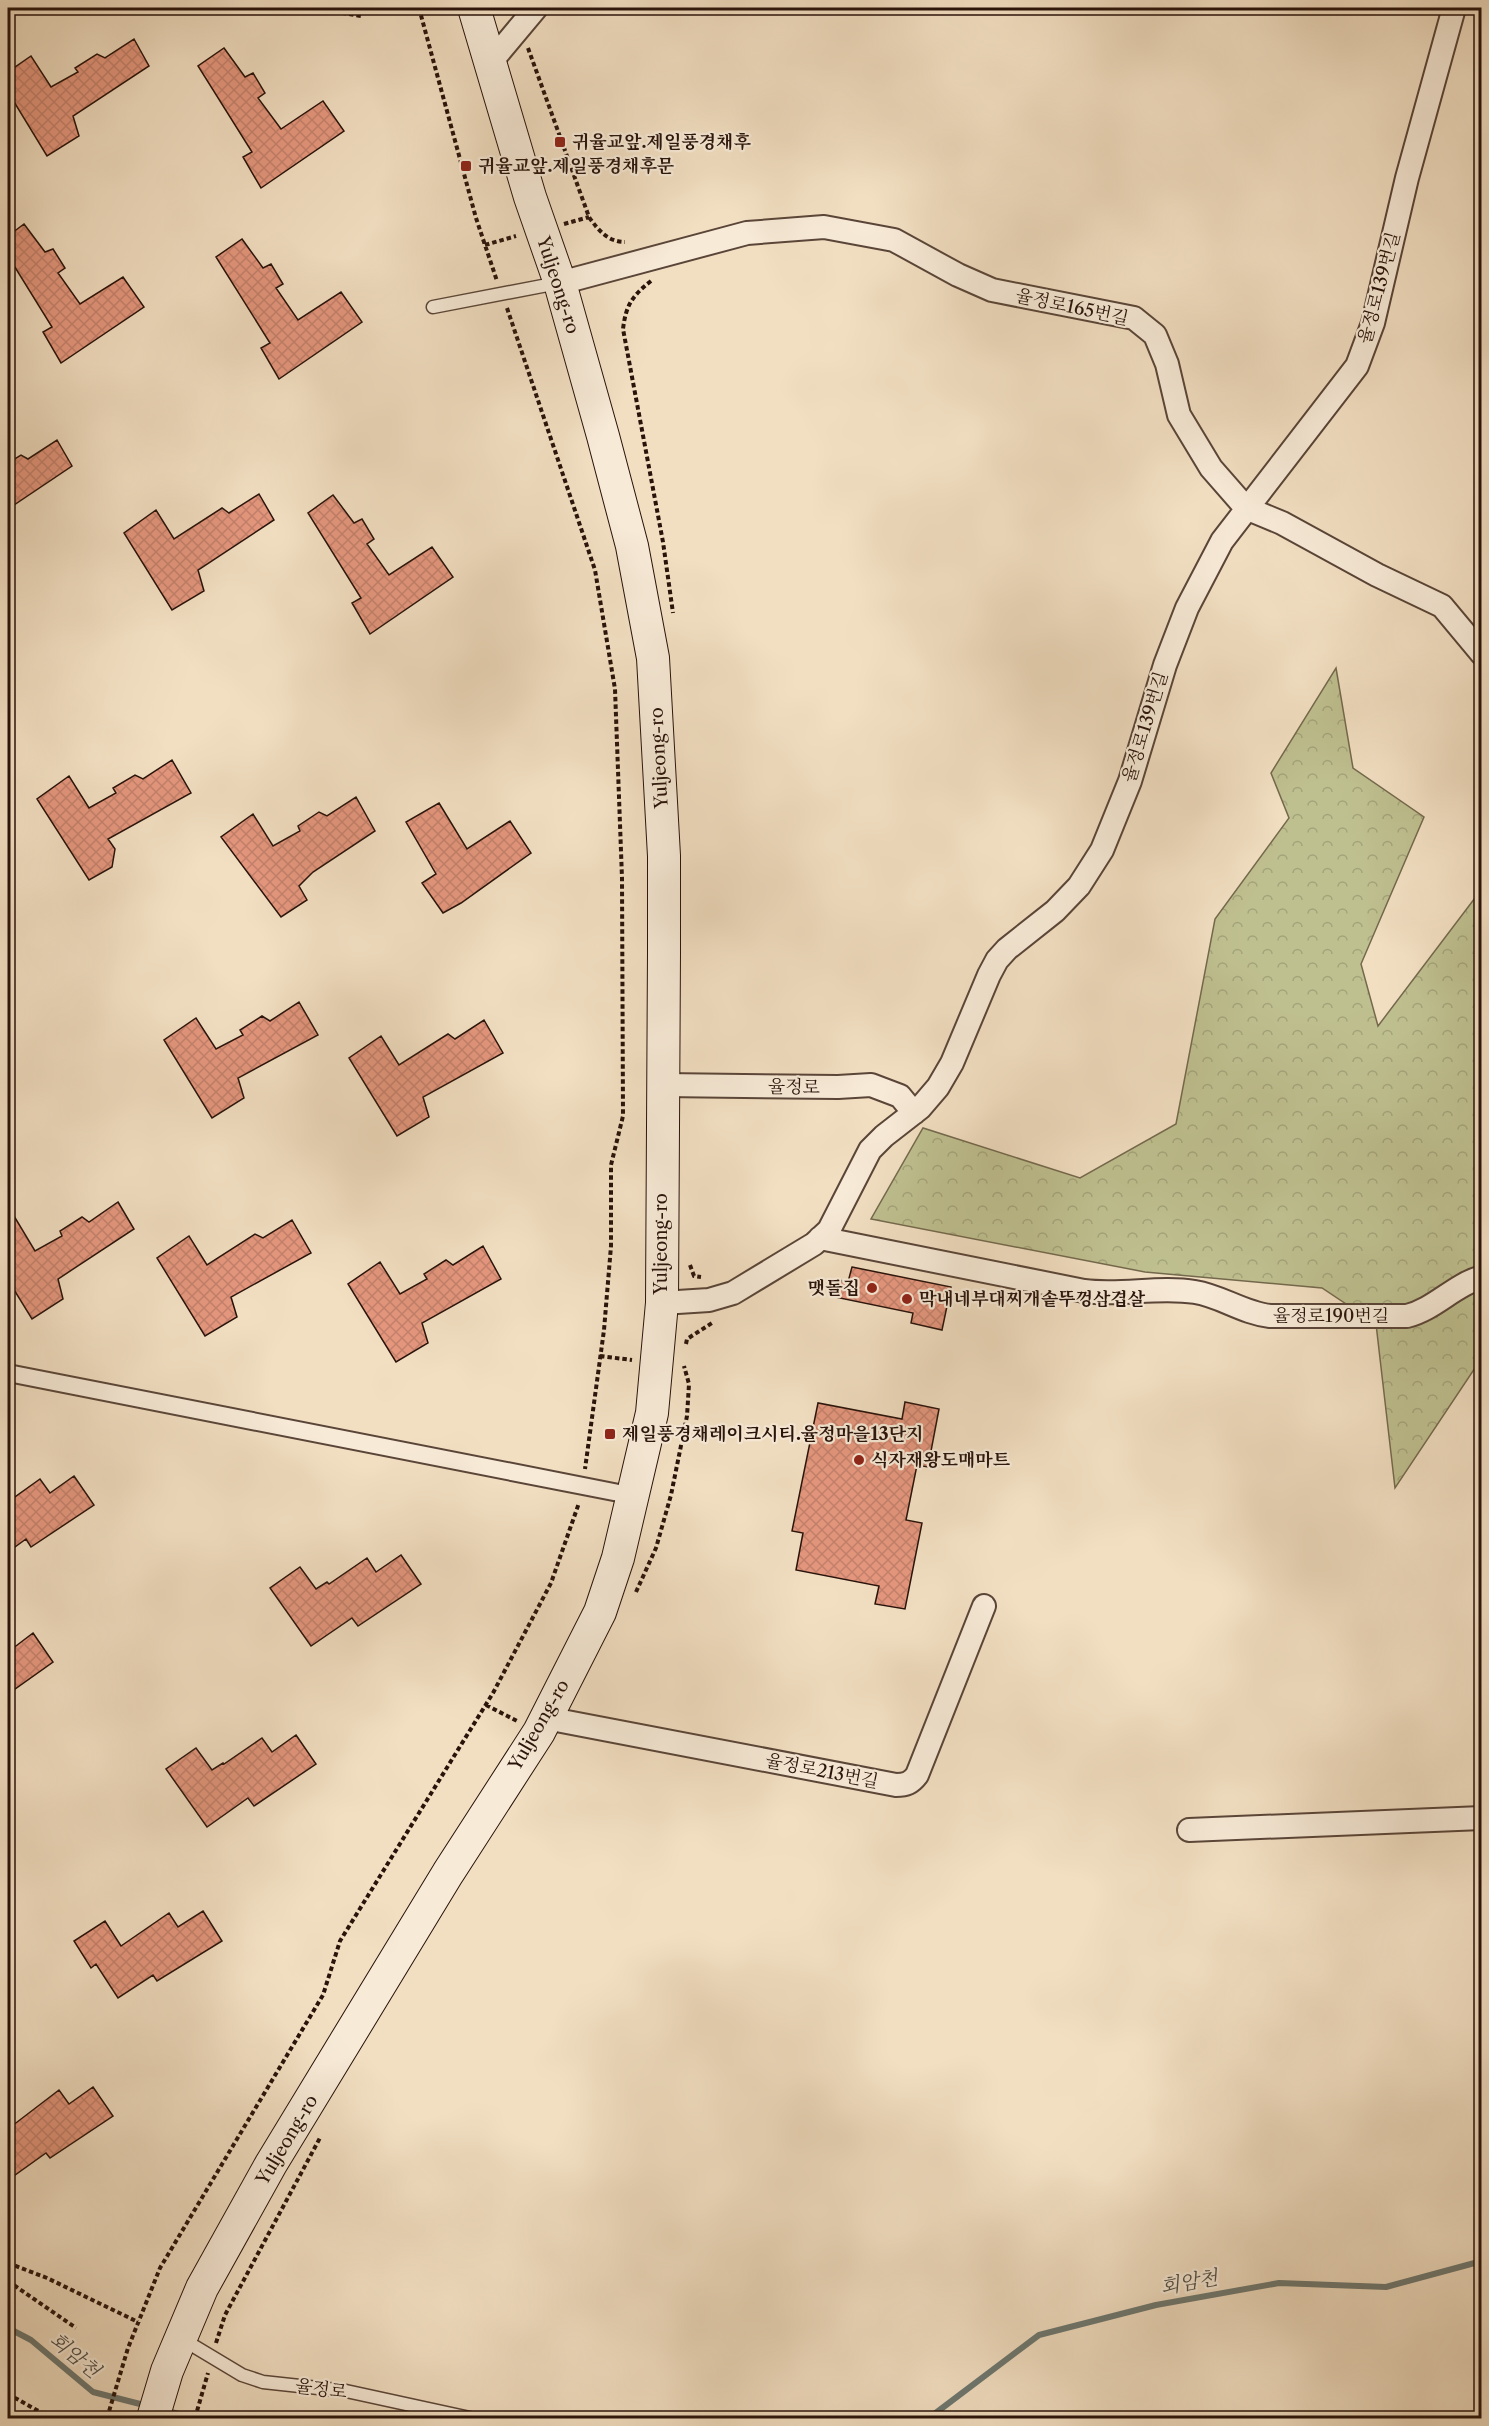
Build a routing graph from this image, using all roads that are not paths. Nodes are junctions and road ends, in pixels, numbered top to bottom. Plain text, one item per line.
1 (536, 8) edge
2 (1454, 8) edge
3 (475, 13) edge
4 (490, 63) junction
5 (560, 283) junction
6 (434, 307) dead end
7 (1246, 508) junction
8 (1482, 654) edge
9 (663, 1085) junction
10 (914, 1113) junction
11 (820, 1238) junction
12 (1482, 1277) edge
13 (662, 1303) junction
14 (8, 1373) edge
15 (634, 1496) junction
16 (984, 1606) dead end
17 (546, 1718) junction
18 (1482, 1818) edge
19 (1189, 1830) dead end
20 (181, 2338) junction
21 (153, 2418) edge
22 (470, 2418) edge

1 - 4 street
2 - 7 street, 율정로139번길
3 - 4 main road, Yuljeong-ro
4 - 5 main road, Yuljeong-ro
5 - 6 lane
5 - 7 street, 율정로165번길
5 - 9 main road, Yuljeong-ro
7 - 8 street, 율정로165번길
7 - 10 street, 율정로139번길
9 - 10 street, 율정로
9 - 13 main road, Yuljeong-ro
10 - 11 street, 율정로139번길
11 - 12 street, 율정로190번길
11 - 13 street, 율정로139번길
13 - 15 main road, Yuljeong-ro
14 - 15 street
15 - 17 main road, Yuljeong-ro
16 - 17 street, 율정로213번길
17 - 20 main road, Yuljeong-ro
18 - 19 street
20 - 21 main road, Yuljeong-ro
20 - 22 lane, 율정로

